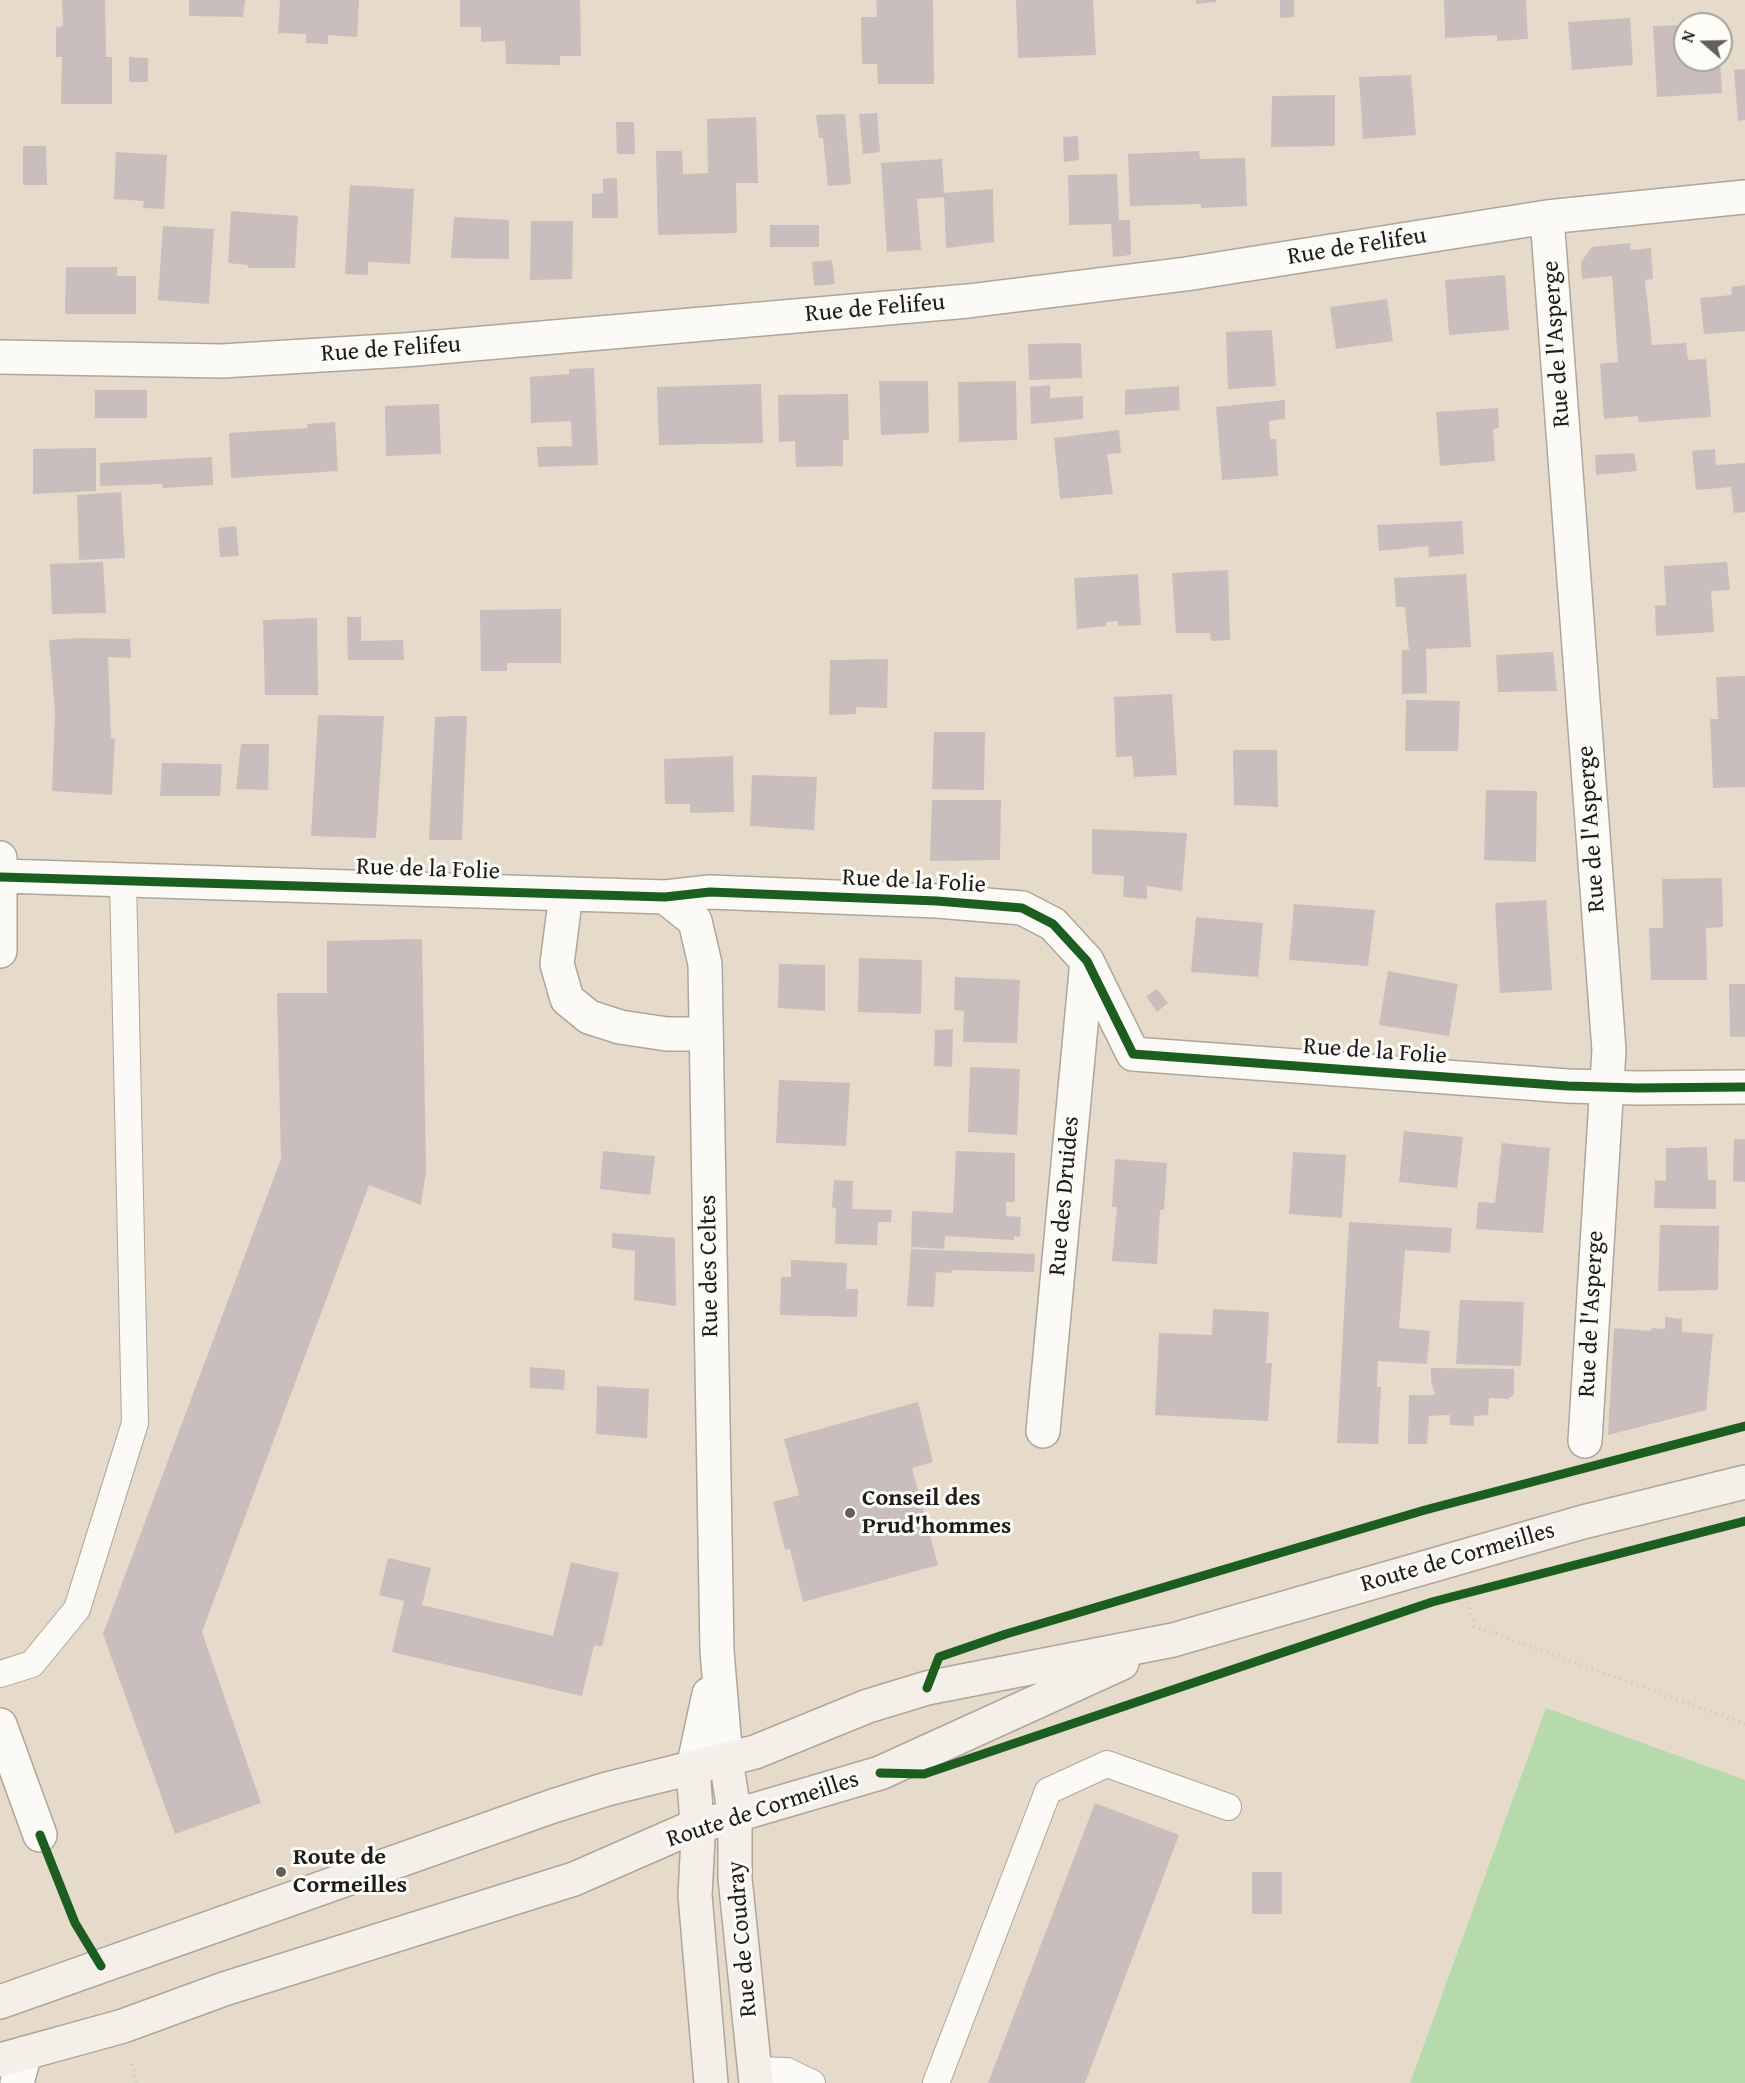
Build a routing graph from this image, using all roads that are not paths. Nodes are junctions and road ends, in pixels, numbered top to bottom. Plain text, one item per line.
1 (1745, 197) edge
2 (1547, 217) junction
3 (0, 357) edge
4 (1, 870) edge
5 (123, 880) junction
6 (566, 894) junction
7 (665, 897) junction
8 (0, 951) edge
9 (1087, 961) junction
10 (705, 1034) junction
11 (1606, 1087) junction
12 (1745, 1087) edge
13 (1043, 1431) dead end
14 (1585, 1441) dead end
15 (1745, 1482) edge
16 (1173, 1640) junction
17 (717, 1651) junction
18 (0, 1674) edge
19 (0, 1725) edge
20 (726, 1760) junction
21 (693, 1768) junction
22 (1228, 1807) dead end
23 (735, 1817) junction
24 (698, 1826) junction
25 (40, 1834) dead end
26 (0, 2002) edge
27 (14, 2065) edge
28 (756, 2077) edge
29 (711, 2083) edge
30 (812, 2083) edge
31 (936, 2083) edge

1 - 2 street, Rue de Felifeu
2 - 3 street, Rue de Felifeu
2 - 11 street, Rue de l'Asperge
4 - 5 street, Rue de la Folie
4 - 8 street
5 - 6 street, Rue de la Folie
5 - 18 lane
6 - 7 street, Rue de la Folie
6 - 10 street
7 - 9 street, Rue de la Folie
7 - 10 street, Rue des Celtes
9 - 11 street, Rue de la Folie
9 - 13 street, Rue des Druides
10 - 17 street, Rue des Celtes
11 - 12 street, Rue de la Folie
11 - 14 street, Rue de l'Asperge
15 - 16 main road, Route de Cormeilles
16 - 20 main road, Route de Cormeilles
16 - 23 main road, Route de Cormeilles
17 - 20 street, Rue des Celtes
17 - 21 street, Rue des Celtes
19 - 25 street
20 - 21 main road, Route de Cormeilles
20 - 23 main road, Rue de Coudray
21 - 24 main road, Rue de Coudray
21 - 26 main road, Route de Cormeilles
22 - 31 lane
23 - 24 main road, Route de Cormeilles
23 - 28 main road, Rue de Coudray
24 - 27 main road, Route de Cormeilles
24 - 29 main road, Rue de Coudray
28 - 30 lane

